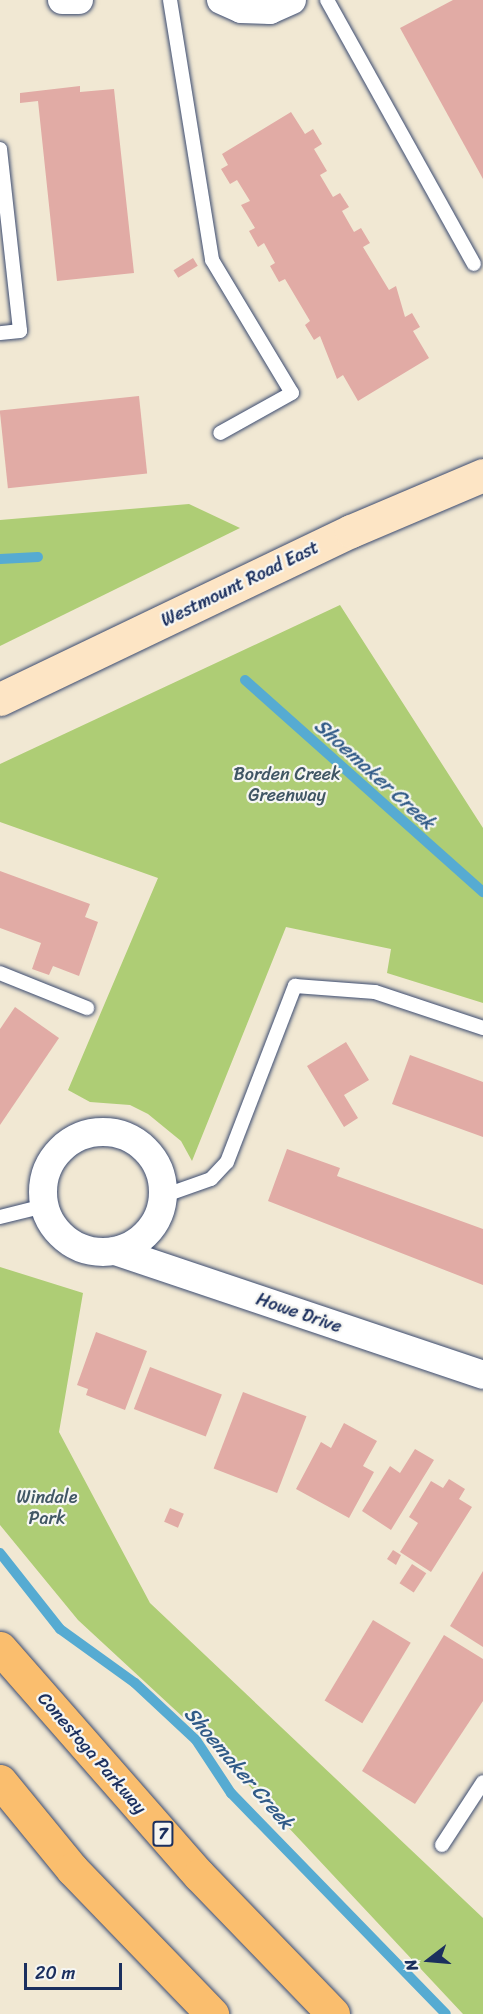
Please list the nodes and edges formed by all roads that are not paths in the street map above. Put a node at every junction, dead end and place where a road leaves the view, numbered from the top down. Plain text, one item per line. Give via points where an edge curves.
1 (62, 0) edge
2 (79, 0) edge
3 (170, 0) edge
4 (221, 0) edge
5 (292, 0) edge
6 (327, 0) edge
7 (0, 149) edge
8 (474, 264) dead end
9 (0, 333) edge
10 (220, 433) dead end
11 (483, 475) edge
12 (0, 699) edge
13 (0, 974) edge
14 (87, 1008) dead end
15 (483, 1028) edge
16 (164, 1196) junction
17 (44, 1206) junction
18 (0, 1217) edge
19 (115, 1251) junction
20 (483, 1375) edge
21 (0, 1648) edge
22 (0, 1781) edge
23 (483, 1782) edge
24 (442, 1845) dead end
25 (212, 2014) edge
26 (333, 2014) edge

1 - 2 street
3 - 10 lane via 212,260 292,393
4 - 5 street via 241,9 270,10
6 - 8 lane
7 - 9 lane via 20,331
11 - 12 main road, Westmount Road East via 351,531
13 - 14 lane
15 - 16 lane via 375,992 296,986 227,1162 211,1179
16 - 17 street via 162,1177 142,1145 107,1131 71,1140 57,1152 47,1169
16 - 19 street via 148,1232
17 - 18 lane
17 - 19 street, Howe Drive via 63,1238 96,1252
19 - 20 street, Howe Drive
21 - 26 highway, Conestoga Parkway / 7 via 199,1875
22 - 25 highway via 72,1869
23 - 24 lane

